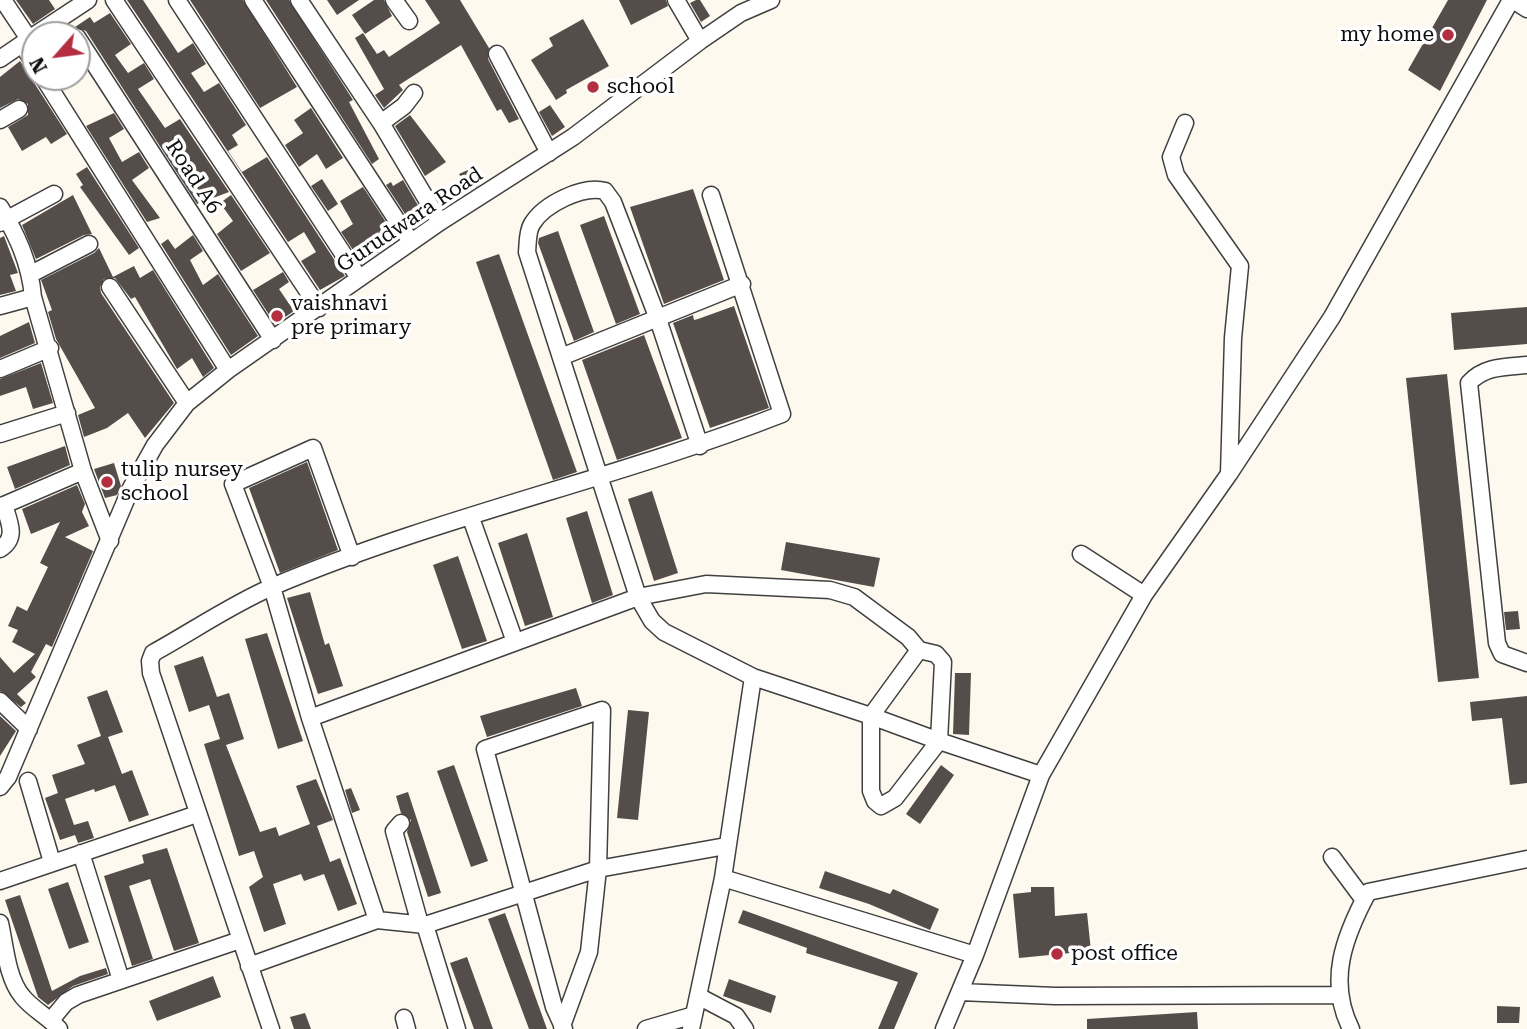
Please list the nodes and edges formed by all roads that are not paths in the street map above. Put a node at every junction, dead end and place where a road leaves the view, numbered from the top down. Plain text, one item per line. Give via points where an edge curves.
1 (3, 0) edge
2 (88, 0) edge
3 (114, 0) edge
4 (177, 0) edge
5 (253, 0) edge
6 (299, 0) edge
7 (394, 0) edge
8 (676, 0) edge
9 (771, 0) edge
10 (1512, 0) edge
11 (1527, 9) edge
12 (64, 16) junction
13 (56, 21) edge
14 (67, 21) edge
15 (409, 21) dead end
16 (21, 25) edge
17 (700, 41) junction
18 (21, 44) edge
19 (497, 54) dead end
20 (0, 58) edge
21 (91, 59) edge
22 (52, 91) edge
23 (414, 93) dead end
24 (19, 108) dead end
25 (0, 120) edge
26 (381, 123) junction
27 (1185, 123) dead end
28 (549, 153) junction
29 (54, 194) dead end
30 (711, 195) dead end
31 (3, 216) edge
32 (440, 222) junction
33 (411, 242) junction
34 (89, 244) dead end
35 (31, 274) junction
36 (359, 278) junction
37 (742, 284) junction
38 (110, 286) dead end
39 (33, 296) junction
40 (0, 306) edge
41 (318, 308) junction
42 (658, 318) junction
43 (273, 340) junction
44 (50, 348) junction
45 (561, 357) junction
46 (1527, 365) edge
47 (0, 369) edge
48 (228, 370) junction
49 (187, 403) junction
50 (67, 413) junction
51 (0, 434) edge
52 (701, 446) junction
53 (83, 471) junction
54 (1229, 474) junction
55 (600, 477) junction
56 (2, 505) edge
57 (471, 518) junction
58 (110, 541) junction
59 (0, 549) edge
60 (1081, 554) dead end
61 (352, 557) junction
62 (272, 587) junction
63 (1144, 595) junction
64 (638, 597) junction
65 (515, 642) junction
66 (919, 650) junction
67 (1527, 663) edge
68 (753, 677) junction
69 (0, 701) edge
70 (871, 716) junction
71 (310, 718) junction
72 (29, 729) junction
73 (939, 741) junction
74 (1041, 775) junction
75 (28, 781) dead end
76 (0, 788) edge
77 (197, 814) junction
78 (401, 823) dead end
79 (726, 846) junction
80 (81, 853) junction
81 (1332, 857) dead end
82 (1527, 859) edge
83 (52, 862) junction
84 (598, 869) junction
85 (723, 878) junction
86 (0, 881) edge
87 (522, 895) junction
88 (1364, 900) junction
89 (377, 920) junction
90 (0, 923) edge
91 (423, 924) junction
92 (240, 940) junction
93 (975, 955) junction
94 (249, 966) junction
95 (121, 981) junction
96 (960, 992) junction
97 (1339, 995) junction
98 (698, 996) junction
99 (692, 1022) edge
100 (55, 1024) edge
101 (563, 1027) edge
102 (454, 1028) edge
103 (271, 1029) edge
104 (646, 1029) edge
105 (745, 1029) edge
106 (944, 1029) edge
107 (1352, 1029) edge

1 - 16 street
2 - 12 street
3 - 41 street
4 - 36 street
5 - 33 street
6 - 26 street
7 - 15 street
8 - 17 street
9 - 17 street, Gurudwara Road via 741,13
10 - 11 street
10 - 54 street via 1332,317
12 - 13 street
12 - 14 street, Road A6
17 - 28 street, Gurudwara Road
18 - 20 street
19 - 28 street
21 - 43 street, Road A6
22 - 48 street
23 - 26 street
24 - 25 street
26 - 32 street
27 - 54 street via 1171,157 1176,175 1240,266
28 - 32 street, Gurudwara Road
29 - 31 street
30 - 37 street
31 - 35 street
32 - 33 street, Gurudwara Road
33 - 36 street, Gurudwara Road
34 - 35 street
35 - 39 street
36 - 41 street, Gurudwara Road
37 - 42 street
37 - 52 street via 782,414
38 - 49 street
39 - 40 street
39 - 44 street
41 - 43 street, Gurudwara Road
42 - 45 street
42 - 45 street via 613,202 605,191 580,192 540,214 530,227 527,252
42 - 52 street
43 - 48 street, Gurudwara Road
44 - 47 street
44 - 50 street
45 - 55 street
46 - 67 street via 1489,369 1469,383 1497,643 1502,654
48 - 49 street, Gurudwara Road
49 - 58 street, Gurudwara Road via 155,444
50 - 51 street
50 - 53 street
52 - 55 street
53 - 56 street
53 - 58 street
54 - 63 street
55 - 57 street
55 - 64 street
56 - 59 street via 12,534 9,544
57 - 61 street
57 - 65 street
58 - 72 street, Gurudwara Road
60 - 63 street
61 - 62 street
61 - 62 street via 313,448 233,484
62 - 71 street
62 - 77 street via 153,653 150,661
63 - 74 street
64 - 65 street
64 - 66 street via 706,584 830,590 854,597
64 - 68 street via 664,632
65 - 71 street
66 - 70 street
66 - 73 street via 936,654 943,662
68 - 70 street
68 - 79 street
69 - 72 street
70 - 73 street
70 - 73 street via 871,791 881,806 895,798
71 - 89 street
72 - 76 street, Gurudwara Road
73 - 74 street
74 - 93 street
75 - 83 street
77 - 80 street
77 - 92 street
78 - 91 street via 394,831
79 - 84 street
79 - 85 street
80 - 83 street
80 - 95 street
81 - 88 street
82 - 88 street via 1368,892
83 - 86 street
84 - 87 street
84 - 87 street via 601,710 485,749
84 - 101 street via 589,952
85 - 93 street
85 - 98 street
87 - 91 street
87 - 101 street
88 - 97 street via 1345,937
89 - 91 street
89 - 94 street
90 - 100 street via 14,984 35,1010
91 - 102 street
92 - 94 street
92 - 95 street
93 - 96 street
94 - 103 street
95 - 100 street via 66,1002
96 - 97 street
96 - 106 street
97 - 107 street
98 - 99 street
98 - 105 street via 736,1016
99 - 104 street

